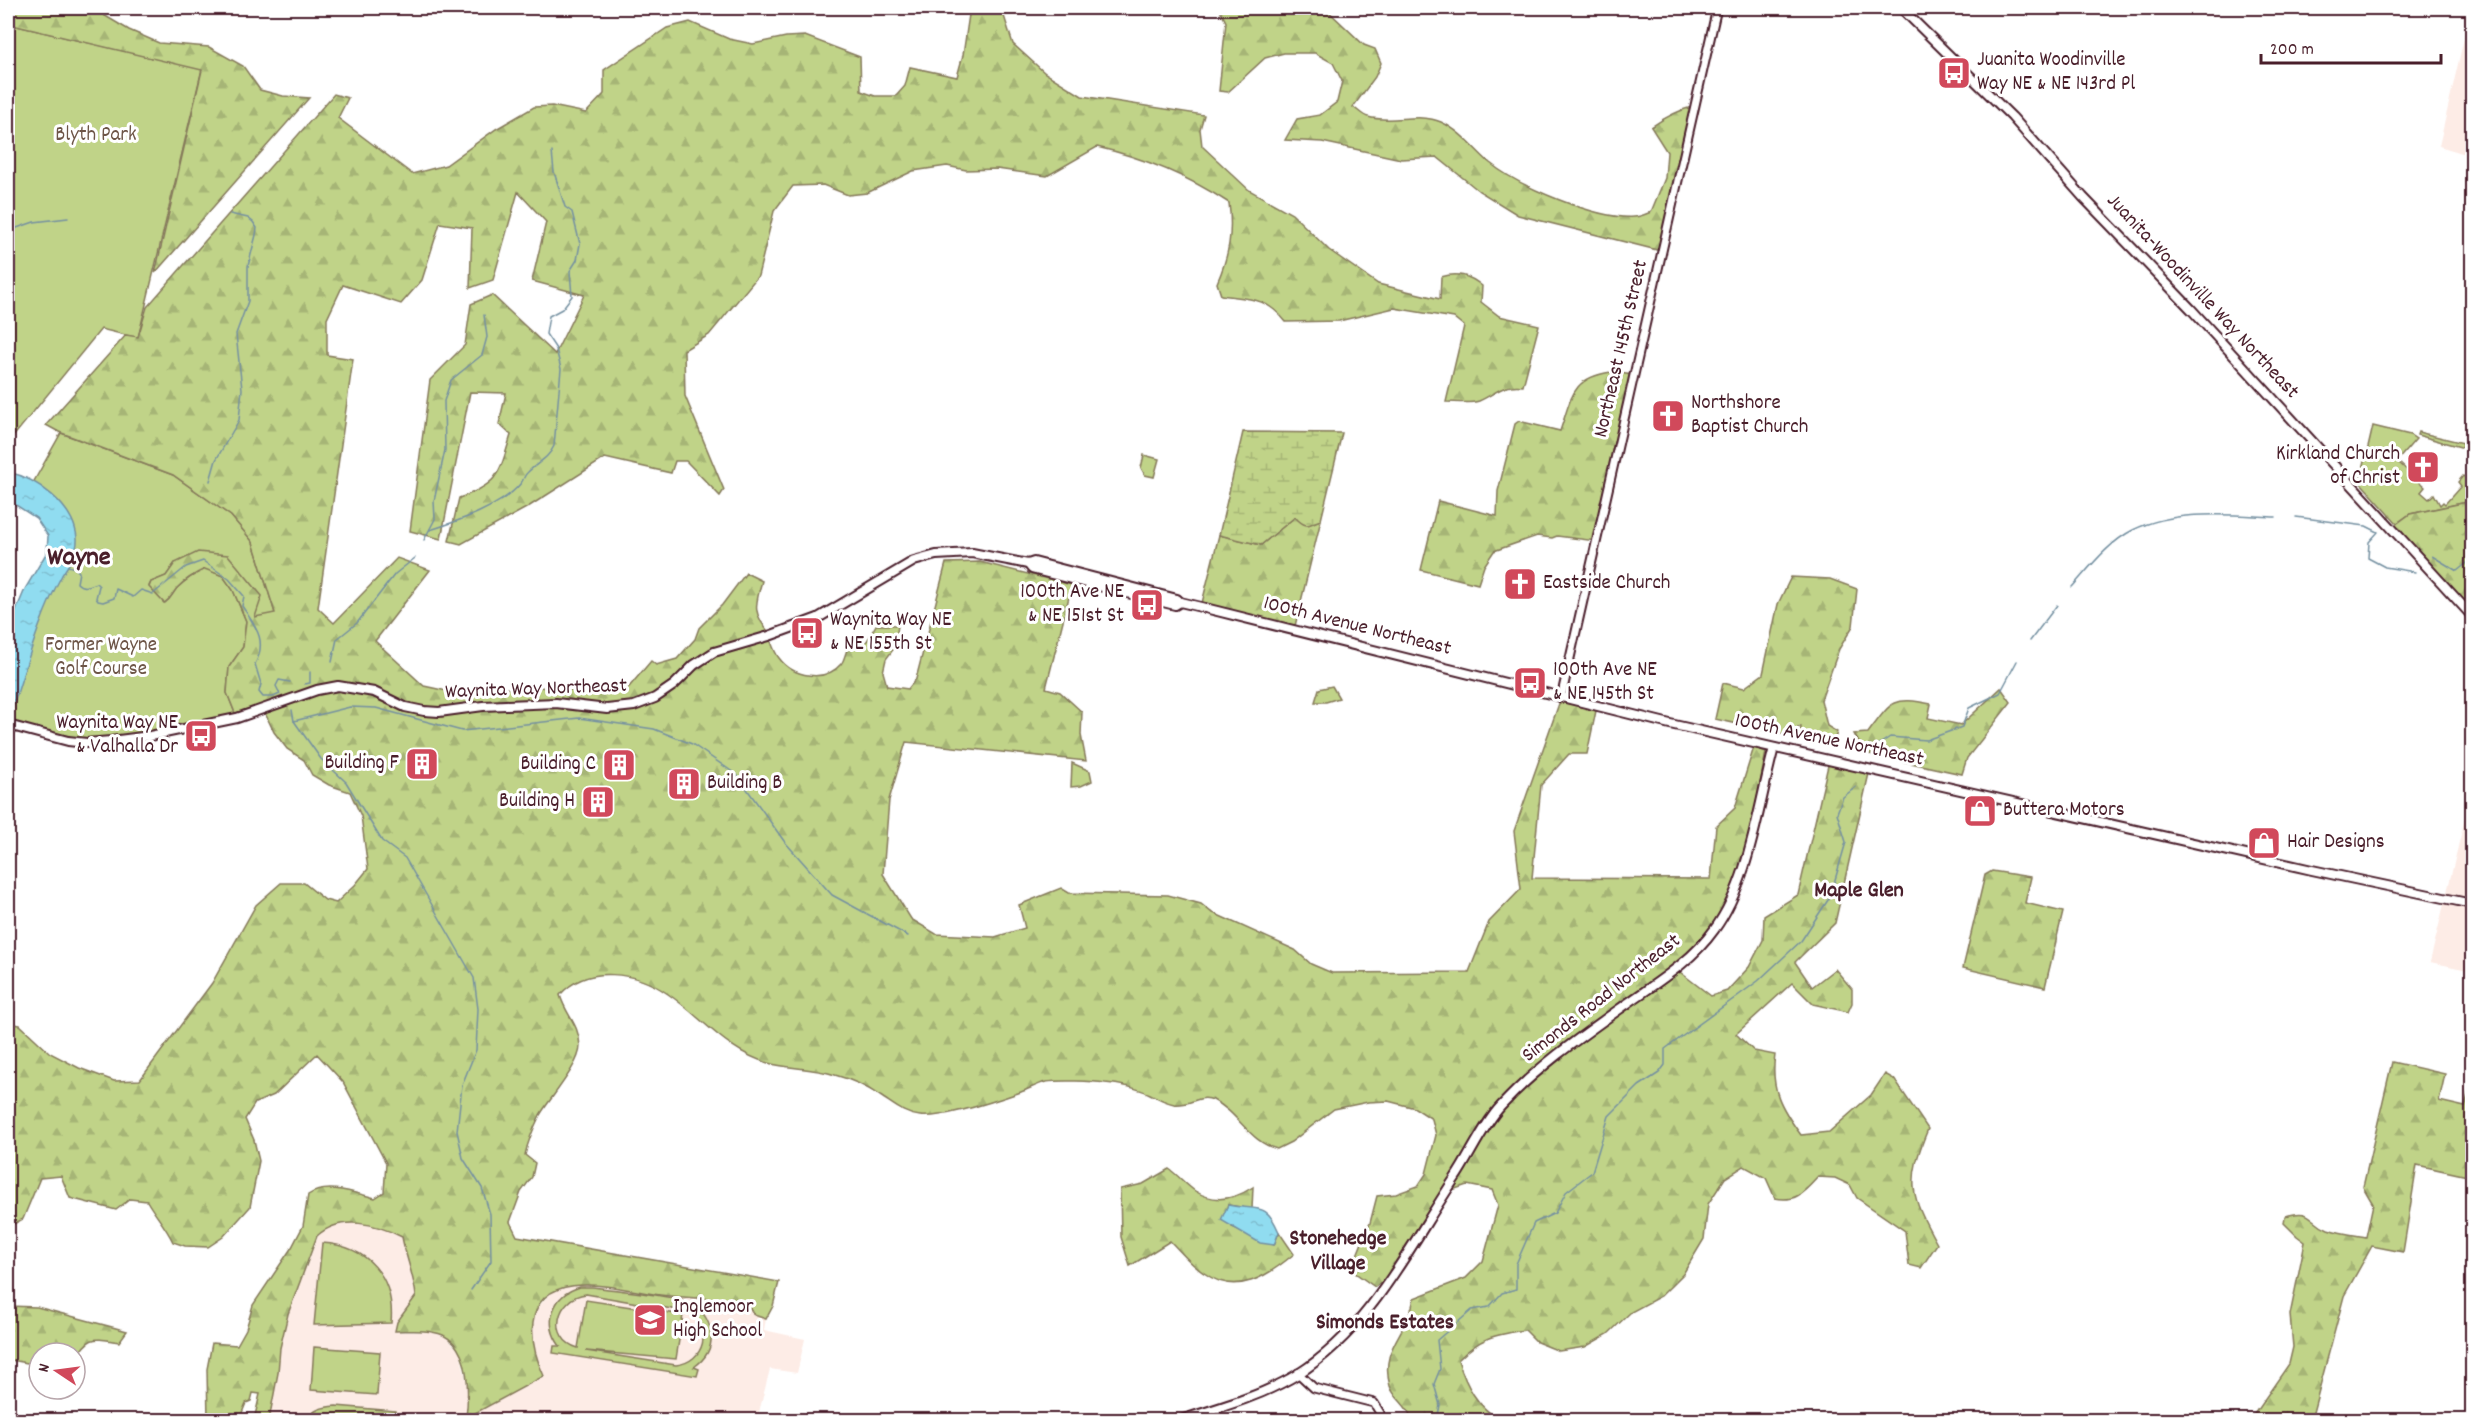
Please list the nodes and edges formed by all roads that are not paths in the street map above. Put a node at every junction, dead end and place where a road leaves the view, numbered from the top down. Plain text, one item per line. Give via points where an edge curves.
1 (1717, 8) edge
2 (1901, 8) edge
3 (2472, 616) edge
4 (818, 618) joint
5 (1561, 698) junction
6 (8, 725) edge
7 (1774, 748) junction
8 (2472, 904) edge
9 (1298, 1373) junction
10 (1180, 1420) edge
11 (1378, 1420) edge

1 - 5 street, Northeast 145th Street
2 - 3 main road, Juanita-Woodinville Way Northeast via 2012,117
4 - 5 main road, 100th Avenue Northeast via 914,561 949,553 972,553
4 - 6 main road, Waynita Way Northeast via 714,652 655,698 634,706 556,703 424,711 405,707 374,692 338,686 237,718 150,736 87,743
5 - 7 main road, 100th Avenue Northeast
7 - 8 main road, 100th Avenue Northeast
7 - 9 main road, Simonds Road Northeast via 1743,871 1714,930 1676,969 1566,1047 1499,1108 1372,1306 1339,1342
9 - 10 main road, Simonds Road Northeast via 1232,1404
9 - 11 street via 1314,1388 1377,1406

